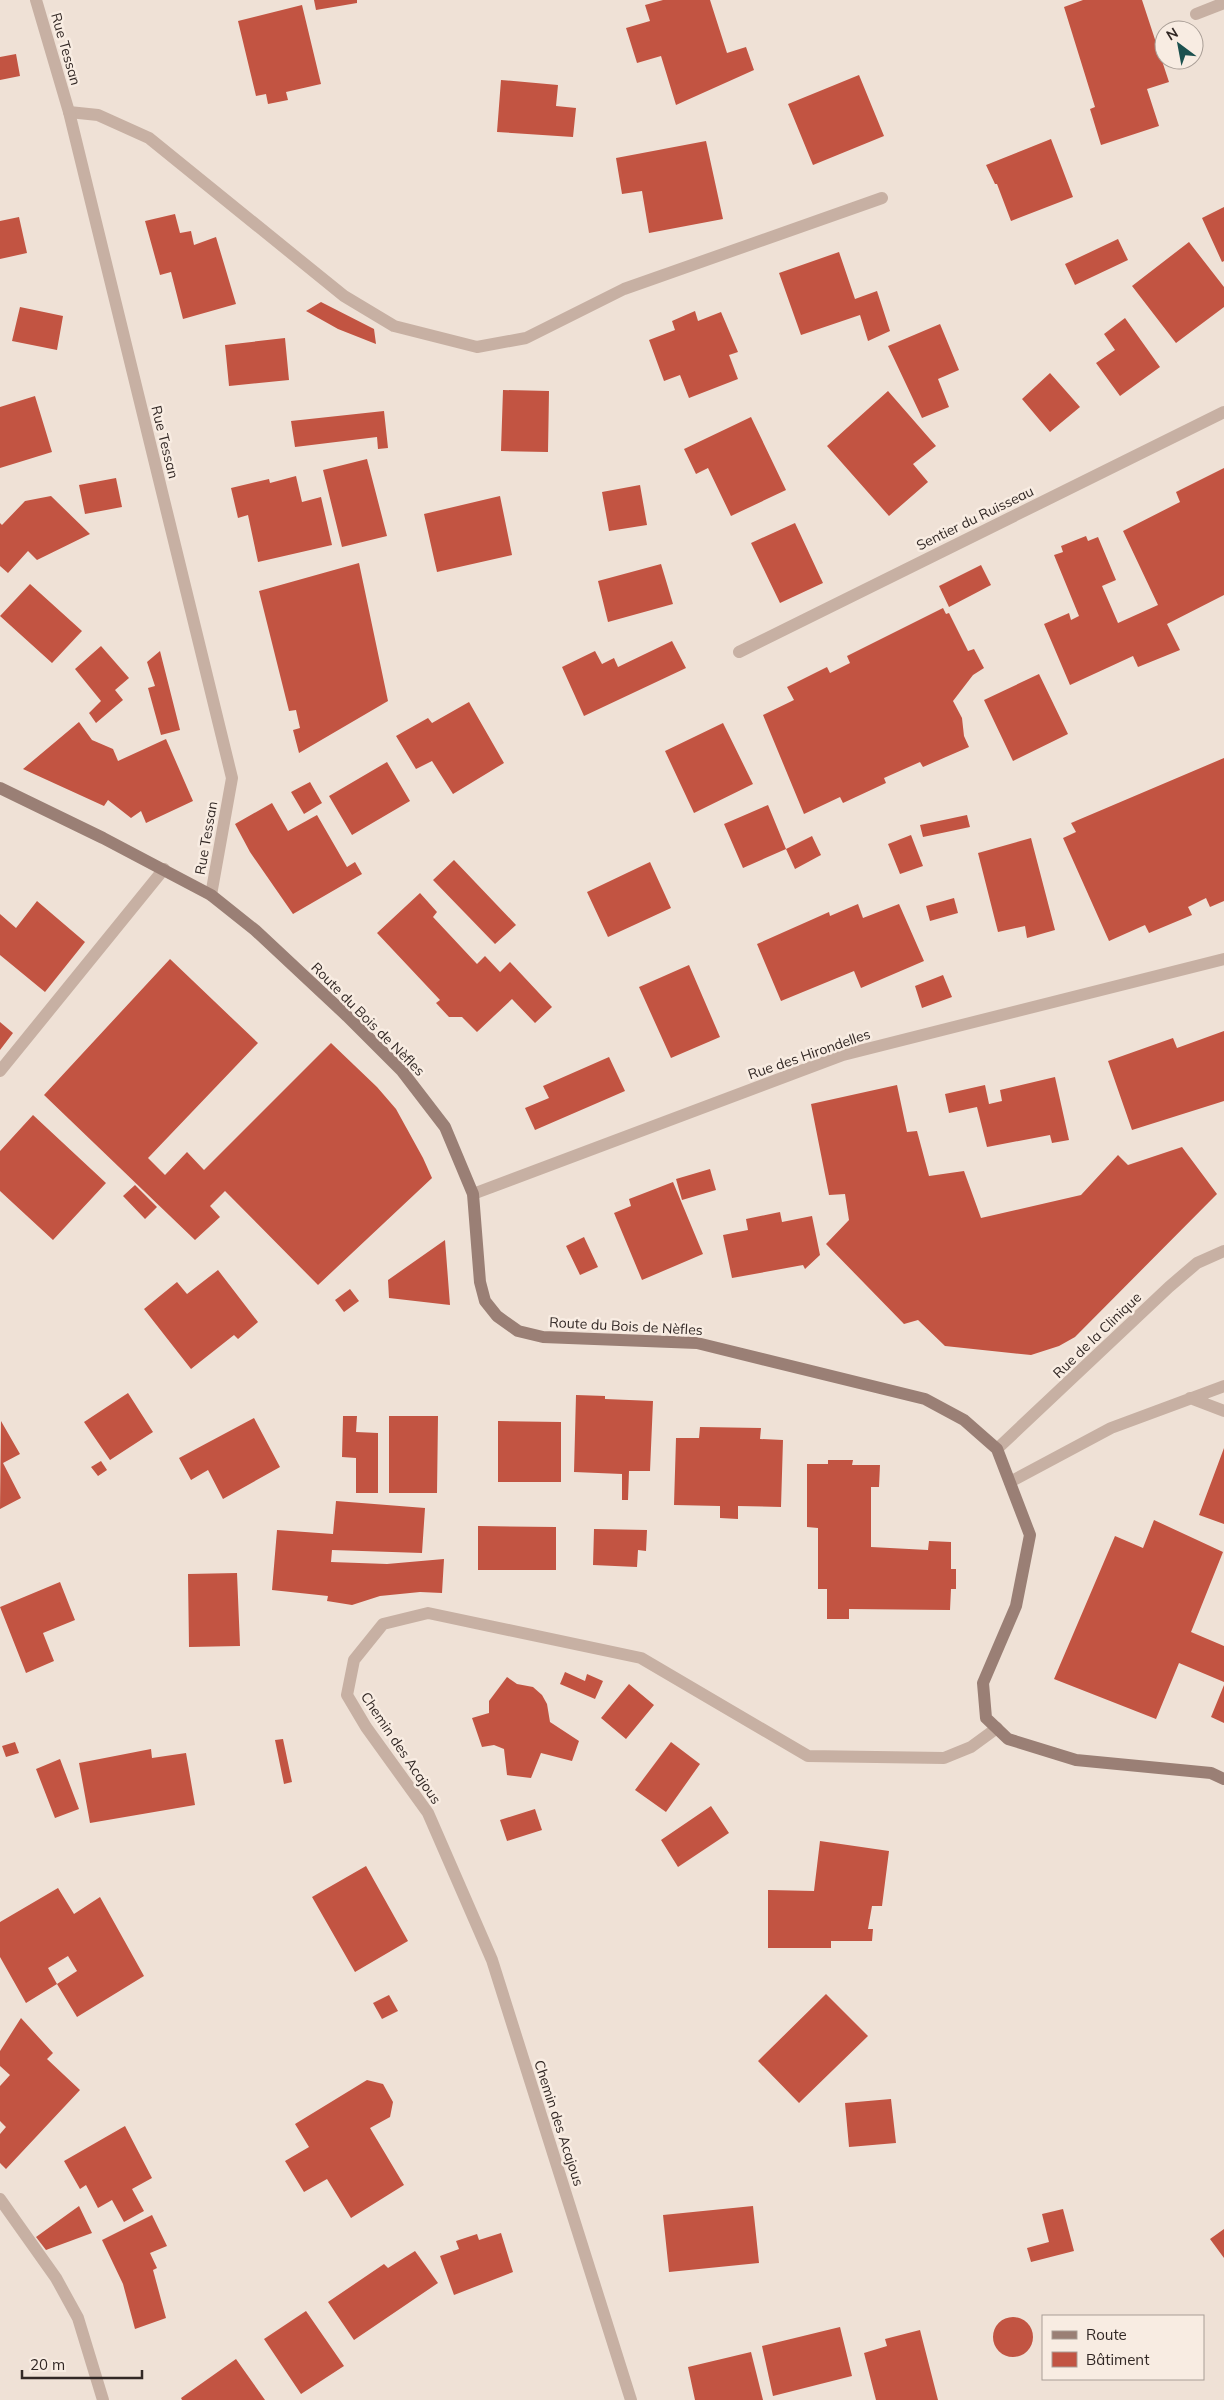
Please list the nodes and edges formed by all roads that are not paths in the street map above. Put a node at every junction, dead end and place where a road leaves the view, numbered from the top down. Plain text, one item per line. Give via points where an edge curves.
1 (36, 0) edge
2 (1224, 2) edge
3 (1196, 14) dead end
4 (68, 112) junction
5 (882, 198) dead end
6 (1224, 412) edge
7 (739, 652) dead end
8 (0, 788) edge
9 (164, 869) junction
10 (211, 895) junction
11 (1224, 959) edge
12 (0, 1071) edge
13 (472, 1194) junction
14 (1224, 1250) edge
15 (1224, 1386) edge
16 (1190, 1398) junction
17 (1224, 1411) edge
18 (997, 1450) junction
19 (1010, 1482) junction
20 (997, 1728) junction
21 (1224, 1779) edge
22 (0, 2199) edge
23 (103, 2400) edge
24 (631, 2400) edge

1 - 4 street, Rue Tessan
2 - 3 street
4 - 5 street via 98,115 150,138 344,296 394,326 477,348 526,338 624,289
4 - 10 street, Rue Tessan via 232,778
6 - 7 street, Sentier du Ruisseau
8 - 9 main road, Route du Bois de Nèfles
9 - 10 main road, Route du Bois de Nèfles
9 - 12 street
10 - 13 main road, Route du Bois de Nèfles via 305,976 402,1071 445,1126
11 - 13 street, Rue des Hirondelles via 843,1055
13 - 18 main road, Route du Bois de Nèfles via 480,1282 485,1301 497,1316 518,1331 543,1337 697,1343 897,1392 925,1399 964,1420
14 - 18 street, Rue de la Clinique via 1197,1263 1169,1287
15 - 16 street
16 - 17 street
16 - 19 street via 1110,1428
18 - 19 main road, Route du Bois de Nèfles
19 - 20 main road, Route du Bois de Nèfles via 1030,1535 1016,1606 983,1683 986,1718
20 - 21 main road, Route du Bois de Nèfles via 1008,1739 1076,1760 1212,1773
20 - 24 street, Chemin des Acajous via 971,1748 944,1758 808,1756 641,1658 428,1614 383,1624 354,1660 347,1694 366,1727 428,1813 492,1960
22 - 23 street via 56,2278 78,2318

